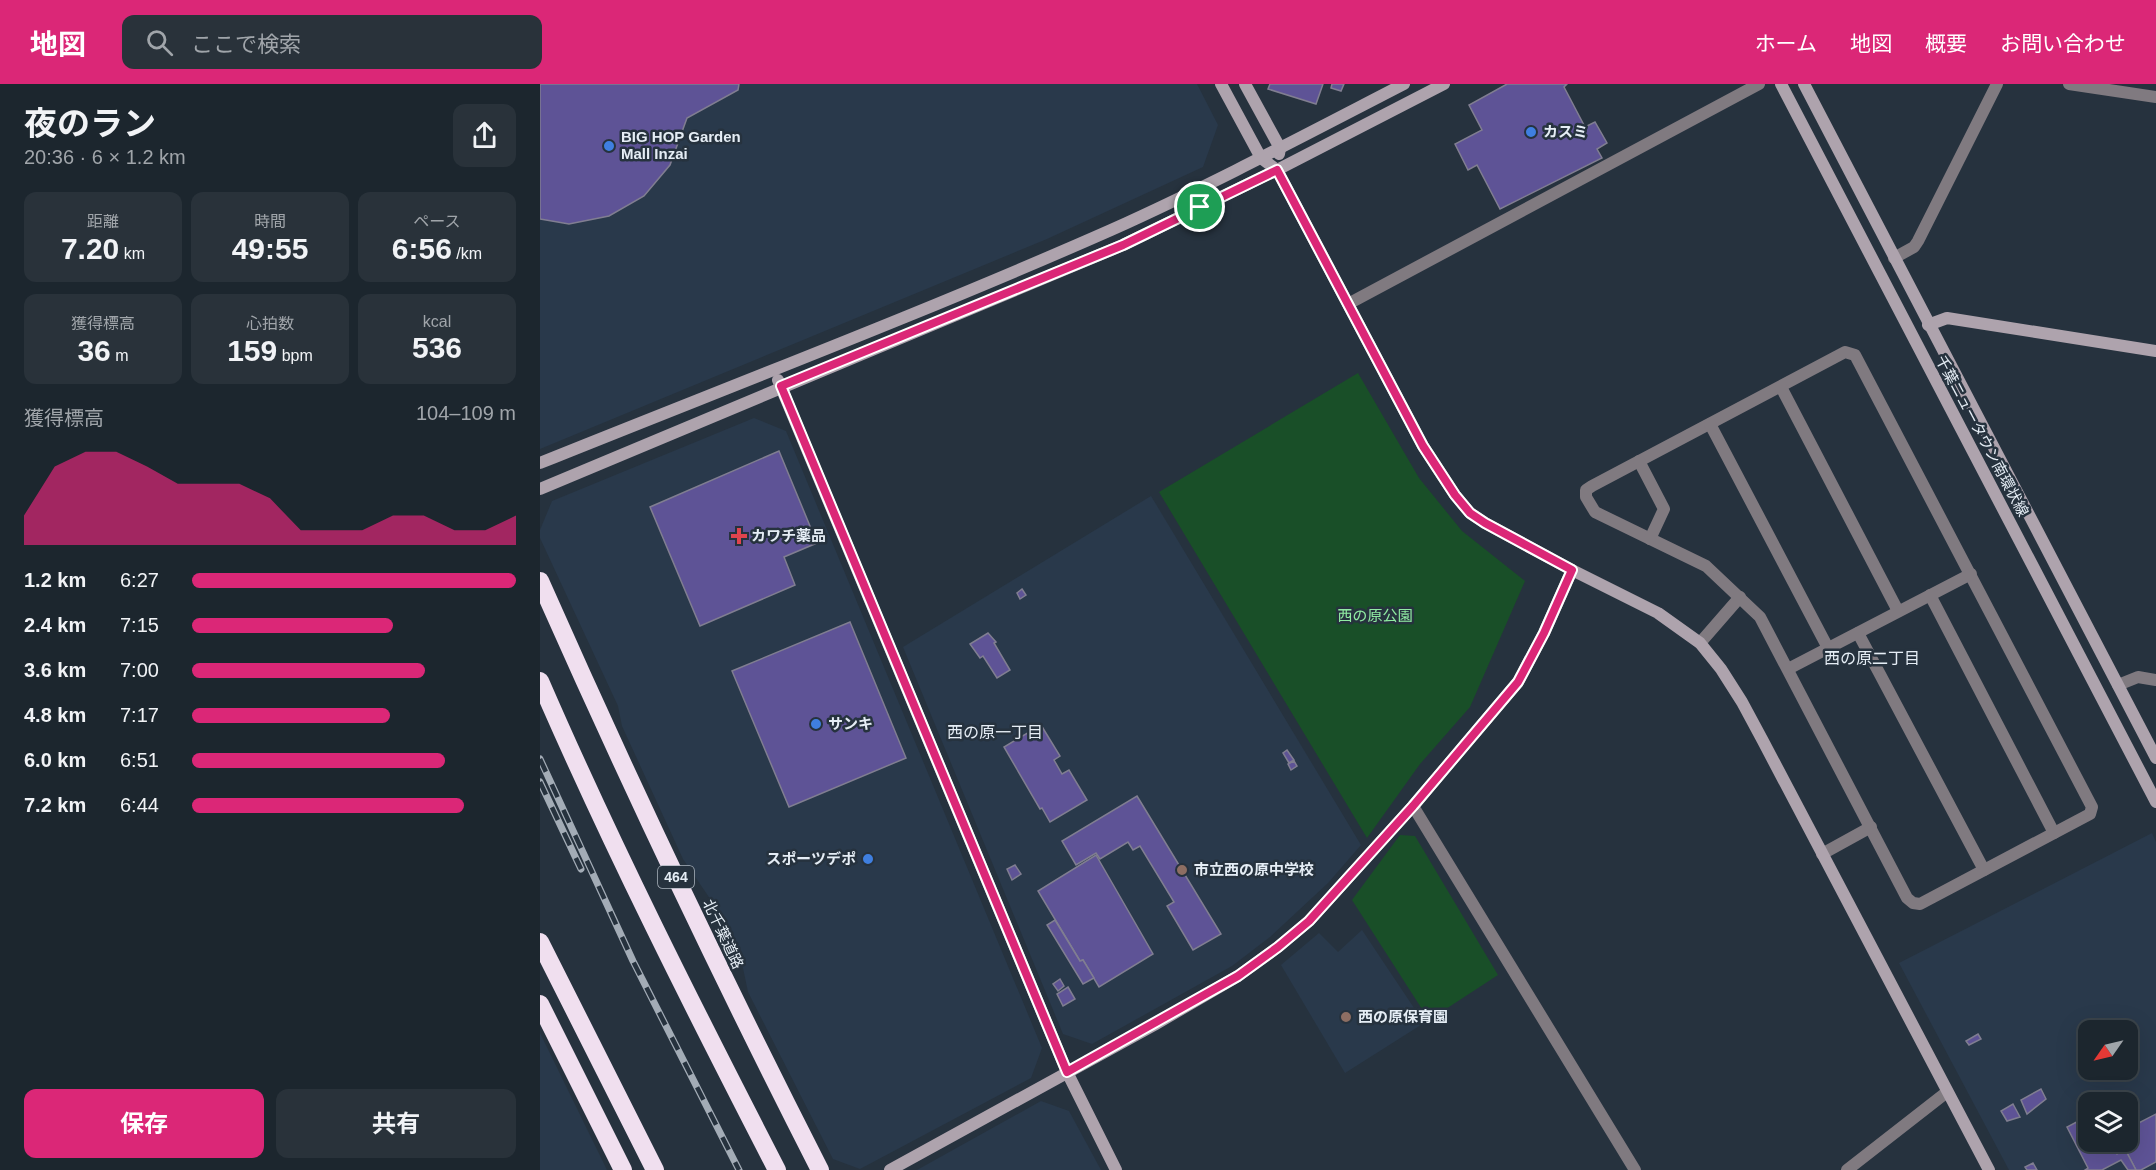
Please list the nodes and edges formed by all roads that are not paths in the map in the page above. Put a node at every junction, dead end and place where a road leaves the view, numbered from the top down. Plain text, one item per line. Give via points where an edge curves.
1 (1221, 84) edge
2 (1245, 84) edge
3 (1404, 84) edge
4 (1444, 84) edge
5 (1759, 84) edge
6 (1781, 84) edge
7 (1804, 84) edge
8 (1997, 84) edge
9 (2069, 84) edge
10 (2156, 98) edge
11 (1280, 148) junction
12 (1261, 158) junction
13 (1277, 170) junction
14 (1894, 258) junction
15 (1348, 304) junction
16 (1928, 325) junction
17 (2156, 351) edge
18 (774, 369) junction
19 (781, 386) junction
20 (1781, 387) junction
21 (1710, 424) junction
22 (1639, 461) junction
23 (540, 463) edge
24 (540, 489) edge
25 (1650, 539) junction
26 (1572, 570) junction
27 (1971, 574) junction
28 (540, 580) edge
29 (1930, 595) junction
30 (1740, 597) junction
31 (1898, 611) junction
32 (1858, 633) junction
33 (1700, 643) junction
34 (1828, 648) junction
35 (1788, 669) junction
36 (2156, 680) edge
37 (540, 681) edge
38 (2118, 685) junction
39 (2156, 758) edge
40 (2156, 802) edge
41 (1413, 806) junction
42 (1871, 827) junction
43 (2054, 833) junction
44 (1822, 854) junction
45 (1984, 870) junction
46 (540, 942) edge
47 (540, 1004) edge
48 (1067, 1072) junction
49 (1947, 1092) junction
50 (623, 1170) edge
51 (655, 1170) edge
52 (777, 1170) edge
53 (820, 1170) edge
54 (890, 1170) edge
55 (1116, 1170) edge
56 (1635, 1170) edge
57 (1847, 1170) edge
58 (1989, 1170) edge

1 - 12 street
2 - 11 street
3 - 11 street
4 - 13 street
5 - 15 street
6 - 40 street, 千葉ニュータウン南環状線
7 - 14 street, 千葉ニュータウン南環状線
8 - 14 street via 1918,241
9 - 10 street
11 - 12 street
11 - 13 street
12 - 13 street
12 - 18 street via 1112,229
13 - 15 street
13 - 19 street via 1123,245
14 - 16 street, 千葉ニュータウン南環状線
15 - 26 street via 1423,446 1470,513
16 - 17 street via 1947,318
16 - 38 street, 千葉ニュータウン南環状線
18 - 19 street
18 - 23 street
19 - 24 street
19 - 48 street
20 - 21 street
20 - 27 street via 1845,352 1855,355
20 - 31 street
21 - 22 street
21 - 34 street
22 - 25 street via 1664,509
22 - 25 street via 1586,490 1586,497 1595,512
25 - 30 street via 1706,566
26 - 33 street via 1658,613
26 - 41 street via 1518,682
27 - 29 street
27 - 43 street via 2092,807 2090,814
28 - 53 highway, 北千葉道路 / 464 via 602,722
29 - 31 street
29 - 43 street
30 - 33 street
30 - 35 street via 1760,617
31 - 32 street
32 - 34 street
32 - 45 street
33 - 44 street via 1742,702
34 - 35 street
35 - 42 street
36 - 38 street via 2138,677
37 - 52 highway, 464 via 708,1037
38 - 39 street, 千葉ニュータウン南環状線
41 - 48 street via 1323,907 1278,947 1227,982
41 - 56 street
42 - 44 street
42 - 45 street via 1913,903 1920,904
43 - 45 street
44 - 49 street
46 - 51 highway
47 - 50 highway
48 - 54 street
48 - 55 street
49 - 57 street
49 - 58 street

